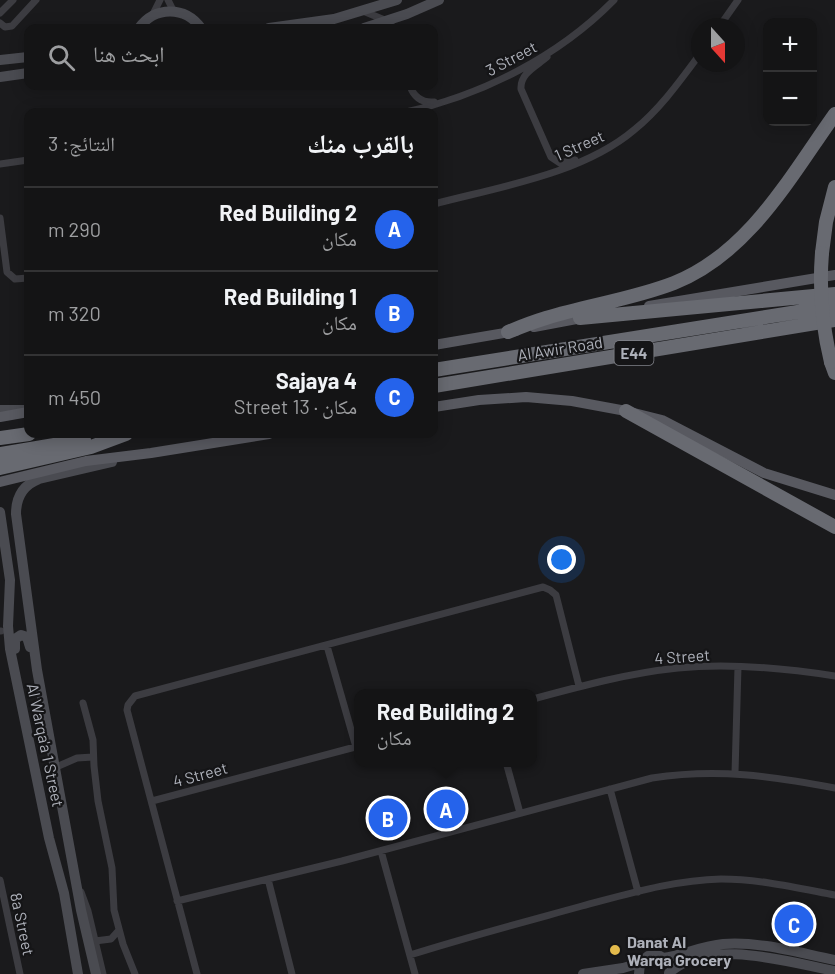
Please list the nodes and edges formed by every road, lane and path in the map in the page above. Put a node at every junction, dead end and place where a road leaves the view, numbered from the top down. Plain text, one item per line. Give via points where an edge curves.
1 (13, 0) edge
2 (36, 0) edge
3 (160, 0) edge
4 (168, 0) edge
5 (397, 0) edge
6 (440, 0) edge
7 (738, 0) edge
8 (611, 2) edge
9 (363, 11) junction
10 (174, 12) junction
11 (0, 13) edge
12 (152, 16) junction
13 (725, 18) edge
14 (0, 23) edge
15 (143, 24) edge
16 (197, 24) edge
17 (300, 24) edge
18 (388, 24) edge
19 (392, 24) edge
20 (553, 51) junction
21 (24, 57) edge
22 (0, 60) edge
23 (691, 66) edge
24 (24, 74) edge
25 (0, 77) edge
26 (412, 90) edge
27 (452, 99) junction
28 (420, 108) edge
29 (835, 114) edge
30 (594, 156) junction
31 (24, 161) edge
32 (1, 164) edge
33 (835, 187) edge
34 (438, 203) edge
35 (0, 218) edge
36 (835, 275) edge
37 (24, 278) edge
38 (835, 294) edge
39 (835, 306) edge
40 (580, 318) junction
41 (835, 320) edge
42 (508, 332) junction
43 (438, 344) edge
44 (833, 368) edge
45 (438, 369) edge
46 (438, 385) edge
47 (438, 406) edge
48 (0, 410) edge
49 (24, 411) edge
50 (626, 411) junction
51 (24, 412) edge
52 (0, 417) edge
53 (24, 435) edge
54 (0, 438) edge
55 (101, 438) edge
56 (115, 438) edge
57 (244, 438) edge
58 (151, 453) junction
59 (0, 454) edge
60 (0, 468) edge
61 (0, 482) edge
62 (835, 495) edge
63 (1, 516) edge
64 (835, 527) edge
65 (327, 645) junction
66 (14, 665) junction
67 (738, 667) junction
68 (37, 670) junction
69 (835, 676) edge
70 (579, 686) junction
71 (537, 698) edge
72 (83, 703) dead end
73 (354, 737) edge
74 (354, 748) edge
75 (93, 757) junction
76 (507, 767) edge
77 (54, 768) junction
78 (735, 773) junction
79 (835, 788) edge
80 (610, 789) junction
81 (152, 801) junction
82 (520, 813) junction
83 (381, 850) junction
84 (268, 879) junction
85 (0, 884) edge
86 (77, 884) junction
87 (638, 892) junction
88 (835, 895) edge
89 (177, 901) junction
90 (119, 930) junction
91 (95, 942) junction
92 (76, 954) junction
93 (410, 955) junction
94 (663, 958) junction
95 (835, 960) edge
96 (640, 969) edge
97 (835, 971) edge
98 (20, 974) edge
99 (78, 974) edge
100 (84, 974) edge
101 (96, 974) edge
102 (103, 974) edge
103 (135, 974) edge
104 (197, 974) edge
105 (292, 974) edge
106 (415, 974) edge
107 (583, 974) edge
108 (668, 974) edge

1 - 11 street
2 - 14 street via 12,26
3 - 12 street
4 - 10 street
5 - 9 main road
6 - 19 main road
7 - 13 street
8 - 20 street, 3 Street
9 - 17 main road
9 - 18 street
10 - 12 main road
10 - 16 main road
12 - 15 main road
20 - 27 street, 3 Street via 496,82
20 - 30 street via 523,77 521,89 553,159 564,163
21 - 22 main road
23 - 30 street, 1 Street via 645,121
24 - 25 main road
26 - 27 street via 426,102
27 - 28 street, 3 Street
29 - 42 highway via 759,220 707,266 659,288 545,318
30 - 34 street, 1 Street via 564,169
31 - 32 street
33 - 44 highway, bridge via 820,275 822,319
35 - 37 street via 7,272 15,279
36 - 40 main road
38 - 40 highway
39 - 45 highway, Al Awir Road / E44
40 - 42 main road
41 - 46 highway, Al Awir Road / E44
42 - 43 main road
47 - 50 main road via 526,397
48 - 49 main road
50 - 62 main road via 662,420 764,473
50 - 64 highway
51 - 52 main road
53 - 54 highway
55 - 59 highway
56 - 60 highway
57 - 58 main road
58 - 61 main road via 86,461
58 - 68 main road, Al Warqa'a 1 Street via 39,479 28,483 19,497 16,520
63 - 66 main road, Al Warqa'a 1 Street via 10,580 9,634
65 - 70 street via 543,587 556,596
65 - 73 street
65 - 81 street via 130,700 127,710
66 - 68 main road via 14,641 23,635 28,639
66 - 92 main road, Al Warqa'a 1 Street
67 - 69 street, 4 Street
67 - 70 street, 4 Street via 680,668
67 - 78 street
68 - 77 main road, Al Warqa'a 1 Street
70 - 71 street, 4 Street
72 - 75 street via 93,740
74 - 81 street, 4 Street
75 - 77 street via 77,758
75 - 90 street
76 - 82 street
77 - 86 main road, Al Warqa'a 1 Street
78 - 79 street
78 - 80 street via 673,775
80 - 82 street
80 - 87 street
81 - 89 street
82 - 83 street
83 - 84 street
83 - 93 street
84 - 89 street
84 - 105 street
85 - 98 street, 8a Street
86 - 91 street
86 - 101 main road, Al Warqa'a 1 Street
87 - 88 street via 722,879
87 - 93 street
89 - 104 street
90 - 91 street via 111,939
90 - 103 street
91 - 102 street
92 - 99 main road, Al Warqa'a 1 Street
92 - 100 main road
93 - 106 street
94 - 95 main road via 703,947 736,944
94 - 96 main road via 645,957
94 - 108 main road
96 - 107 main road via 628,967
97 - 108 main road via 727,955 688,961

